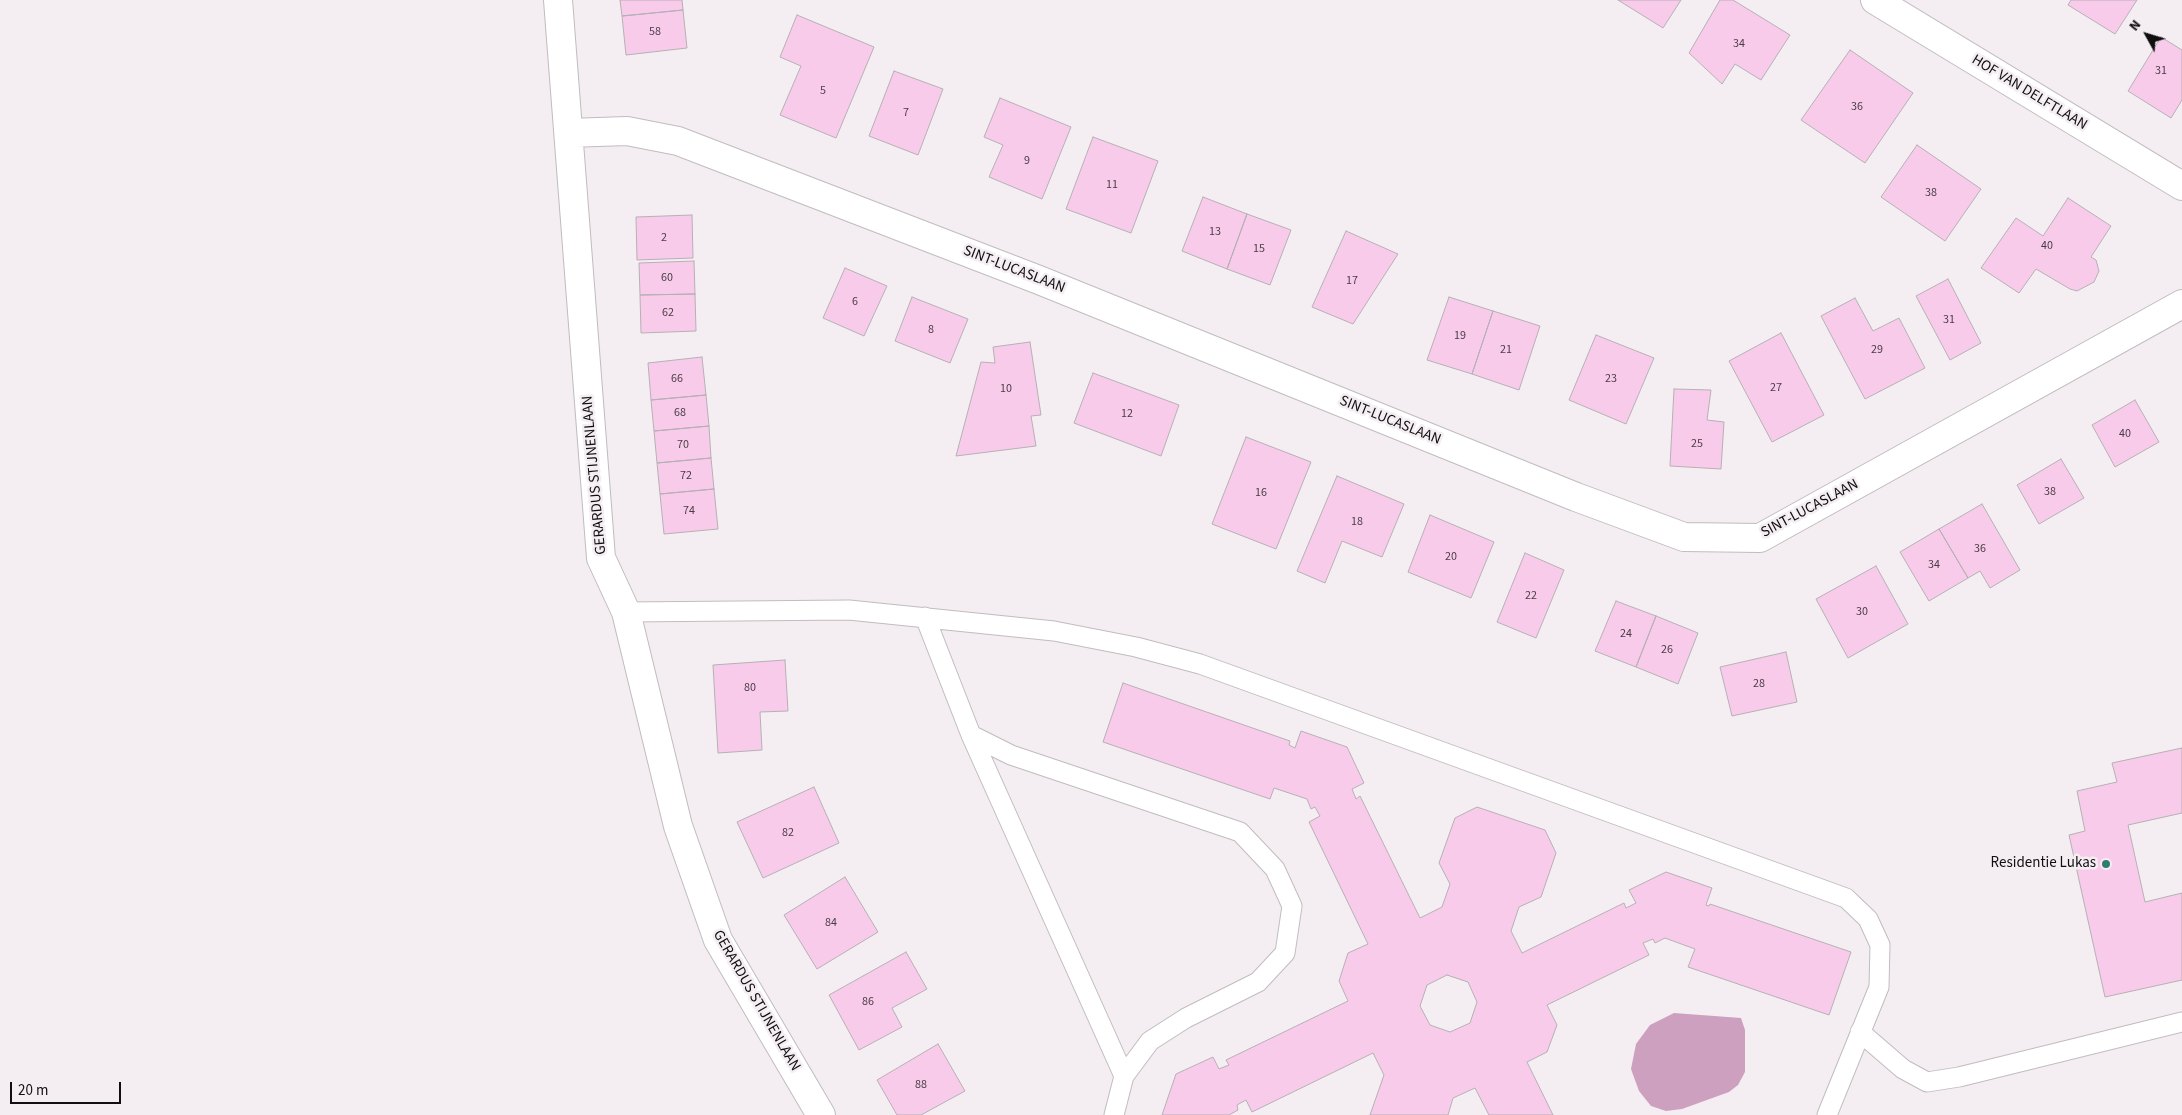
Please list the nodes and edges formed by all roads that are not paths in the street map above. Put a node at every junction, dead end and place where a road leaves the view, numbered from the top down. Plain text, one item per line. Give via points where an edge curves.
1 (558, 0) edge
2 (1875, 0) edge
3 (569, 133) junction
4 (2182, 186) edge
5 (2182, 304) edge
6 (626, 612) junction
7 (925, 618) junction
8 (971, 735) junction
9 (2182, 1022) edge
10 (1860, 1032) junction
11 (1124, 1076) junction
12 (821, 1115) edge
13 (1114, 1115) edge
14 (1827, 1115) edge

1 - 3 street, GERARDUS STIJNENLAAN
2 - 4 street, HOF VAN DELFTLAAN
3 - 5 street, SINT-LUCASLAAN via 627,131 678,142 1039,280 1684,537 1760,538
3 - 6 street, GERARDUS STIJNENLAAN via 601,558
6 - 7 lane via 849,610
6 - 12 street, GERARDUS STIJNENLAAN via 678,826 718,940
7 - 8 lane
7 - 10 lane via 1054,630 1200,664 1846,898 1868,919 1880,945 1879,987
8 - 11 lane
8 - 11 lane via 1011,755 1240,832 1275,869 1292,906 1285,953 1258,982 1186,1018 1150,1041
9 - 10 lane via 1927,1082 1903,1069
10 - 14 lane
11 - 13 lane

